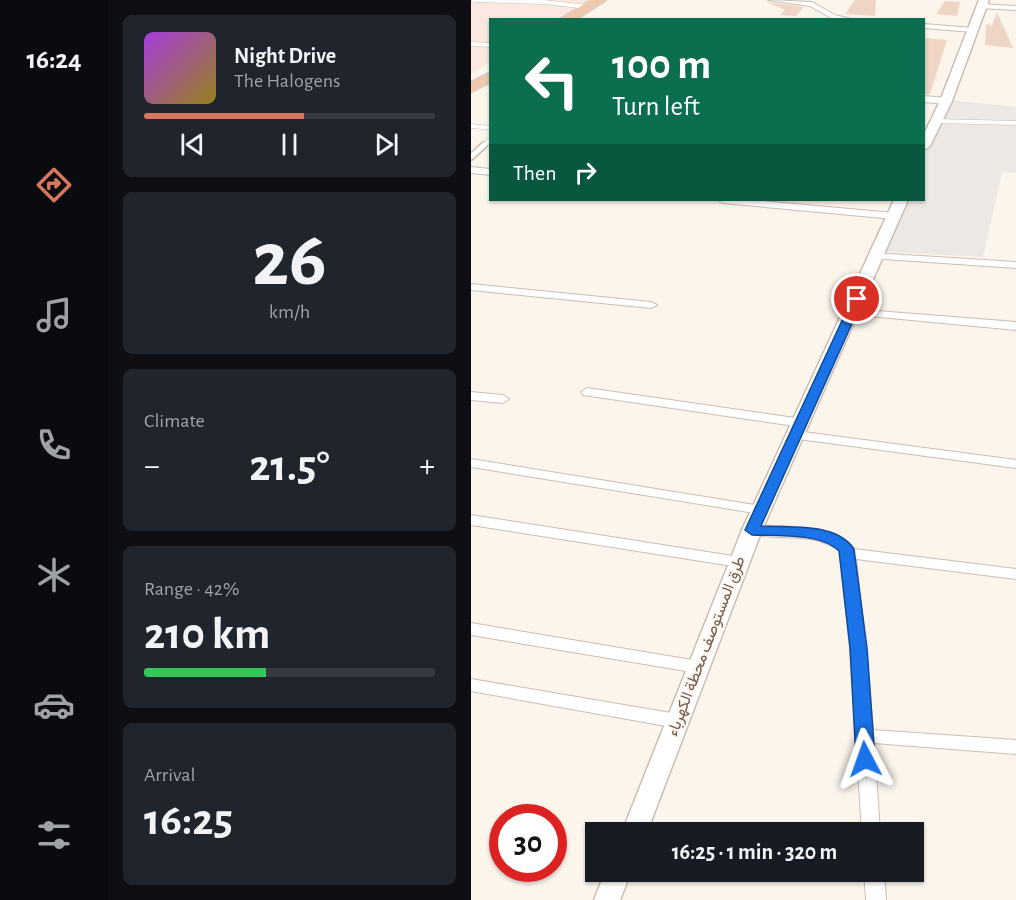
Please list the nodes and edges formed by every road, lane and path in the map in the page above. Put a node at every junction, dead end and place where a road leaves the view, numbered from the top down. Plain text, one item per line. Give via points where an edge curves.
1 (474, 0) edge
2 (772, 0) edge
3 (606, 2) edge
4 (983, 3) edge
5 (1016, 8) edge
6 (586, 13) edge
7 (571, 18) edge
8 (840, 18) edge
9 (925, 27) edge
10 (973, 30) junction
11 (471, 44) edge
12 (489, 45) edge
13 (489, 63) edge
14 (471, 74) edge
15 (489, 77) edge
16 (471, 88) edge
17 (925, 99) edge
18 (946, 101) junction
19 (936, 121) junction
20 (1016, 123) edge
21 (471, 126) edge
22 (489, 128) edge
23 (489, 141) edge
24 (925, 144) edge
25 (471, 157) edge
26 (471, 170) edge
27 (489, 172) edge
28 (745, 201) edge
29 (897, 208) edge
30 (873, 256) junction
31 (1016, 265) edge
32 (471, 287) edge
33 (651, 304) dead end
34 (852, 312) junction
35 (1016, 326) edge
36 (587, 392) dead end
37 (471, 396) edge
38 (503, 399) dead end
39 (799, 429) junction
40 (471, 463) edge
41 (1016, 464) edge
42 (761, 510) junction
43 (471, 520) edge
44 (752, 530) junction
45 (847, 553) junction
46 (739, 562) junction
47 (1016, 574) edge
48 (471, 629) edge
49 (698, 667) junction
50 (471, 685) edge
51 (677, 721) junction
52 (864, 736) junction
53 (1016, 747) edge
54 (638, 822) edge
55 (870, 822) edge
56 (614, 882) edge
57 (875, 882) edge
58 (607, 900) edge
59 (876, 900) edge

1 - 6 lane via 544,2
2 - 8 street via 811,4
3 - 6 highway
4 - 5 street
4 - 10 street
6 - 7 highway
9 - 10 street
10 - 18 street
11 - 12 lane
13 - 14 highway
15 - 16 highway
17 - 18 street
18 - 19 street
19 - 20 lane
19 - 24 street
21 - 22 lane
23 - 25 lane
26 - 27 street
28 - 29 street
29 - 30 street, طرق المستوصف محطة الكهرباء
30 - 31 street
30 - 34 street, طرق المستوصف محطة الكهرباء
32 - 33 street
34 - 35 street
34 - 39 street, طرق المستوصف محطة الكهرباء
36 - 39 street
37 - 38 street
39 - 41 street
39 - 42 street, طرق المستوصف محطة الكهرباء
40 - 42 street
42 - 44 street, طرق المستوصف محطة الكهرباء
43 - 46 street
44 - 45 street via 823,535 838,541
44 - 46 street, طرق المستوصف محطة الكهرباء
45 - 47 street
45 - 52 street
46 - 49 street, طرق المستوصف محطة الكهرباء
48 - 49 street
49 - 51 street, طرق المستوصف محطة الكهرباء
50 - 51 street
51 - 54 street, طرق المستوصف محطة الكهرباء
52 - 53 street
52 - 55 street
56 - 58 street
57 - 59 street

